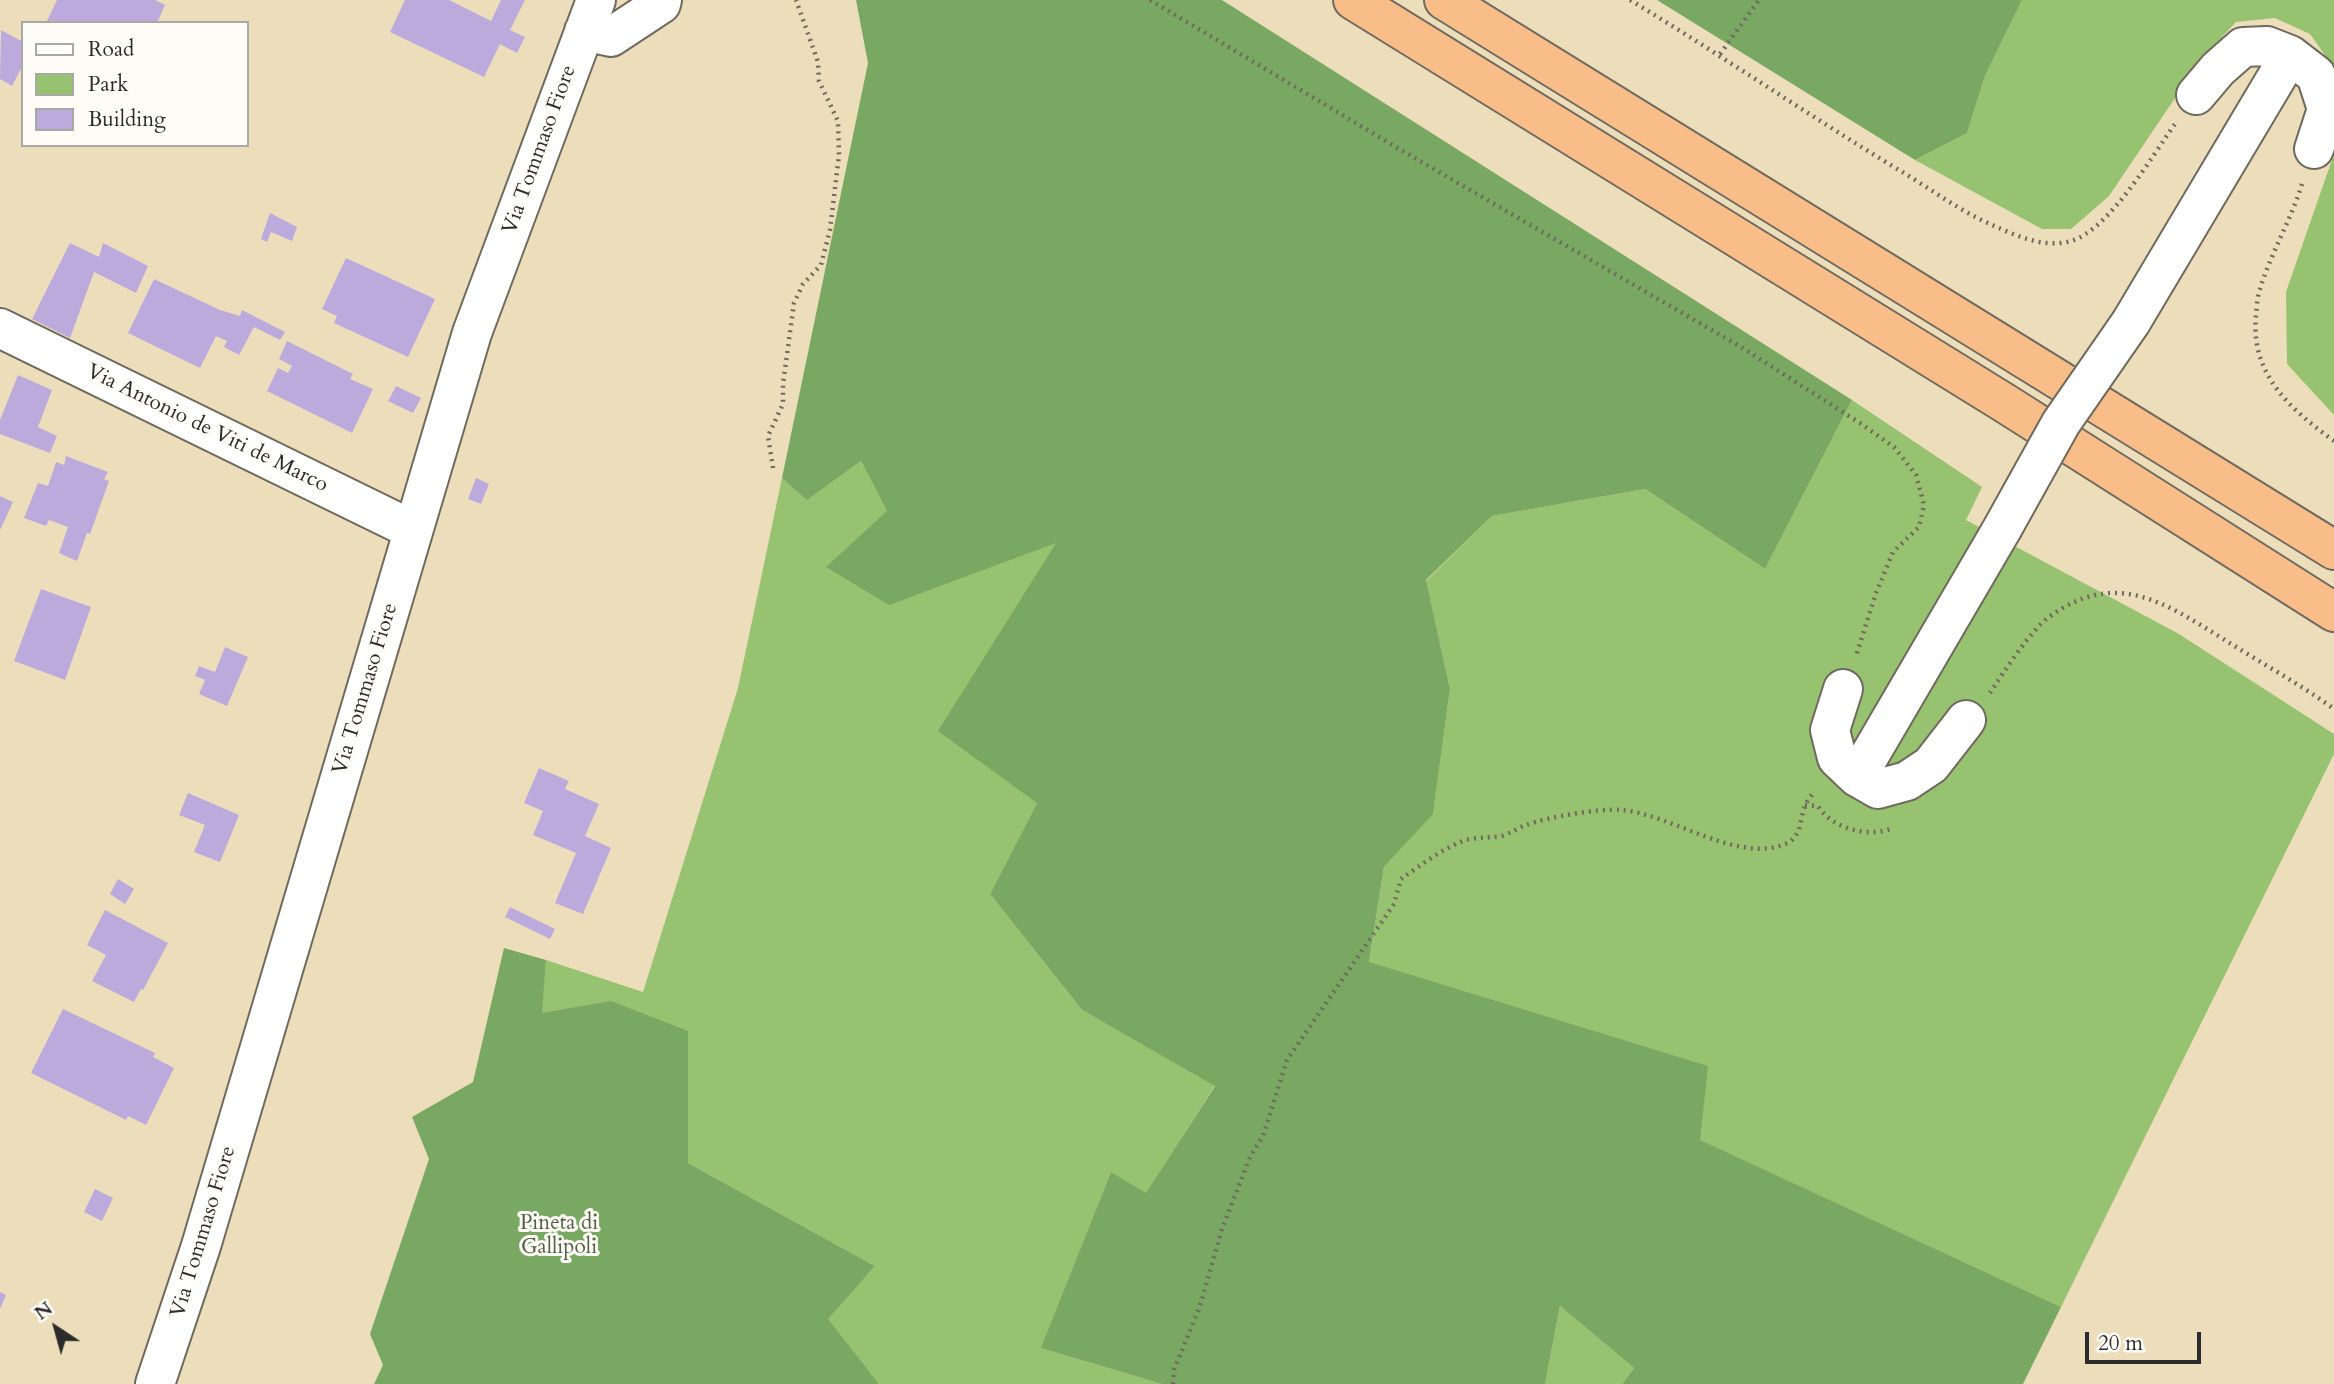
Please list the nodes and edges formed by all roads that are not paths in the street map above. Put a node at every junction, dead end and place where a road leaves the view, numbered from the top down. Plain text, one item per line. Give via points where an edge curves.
1 (662, 0) edge
2 (1353, 0) edge
3 (1444, 0) edge
4 (590, 15) edge
5 (2290, 55) junction
6 (2196, 95) road end
7 (2314, 149) road end
8 (0, 328) edge
9 (413, 530) junction
10 (2334, 550) edge
11 (2325, 608) edge
12 (1843, 689) road end
13 (1966, 720) road end
14 (1847, 767) junction
15 (155, 1384) edge

1 - 4 street via 611,37
2 - 11 highway via 1992,394
3 - 10 highway
4 - 9 street, Via Tommaso Fiore via 472,333
5 - 6 street via 2267,46 2243,47
5 - 7 street via 2316,75 2327,109
5 - 14 street, bridge via 2132,322 2061,423 2002,529
8 - 9 street, Via Antonio de Viti de Marco
9 - 15 street, Via Tommaso Fiore via 205,1233
12 - 14 street via 1830,730
13 - 14 street via 1931,765 1907,781 1878,789

